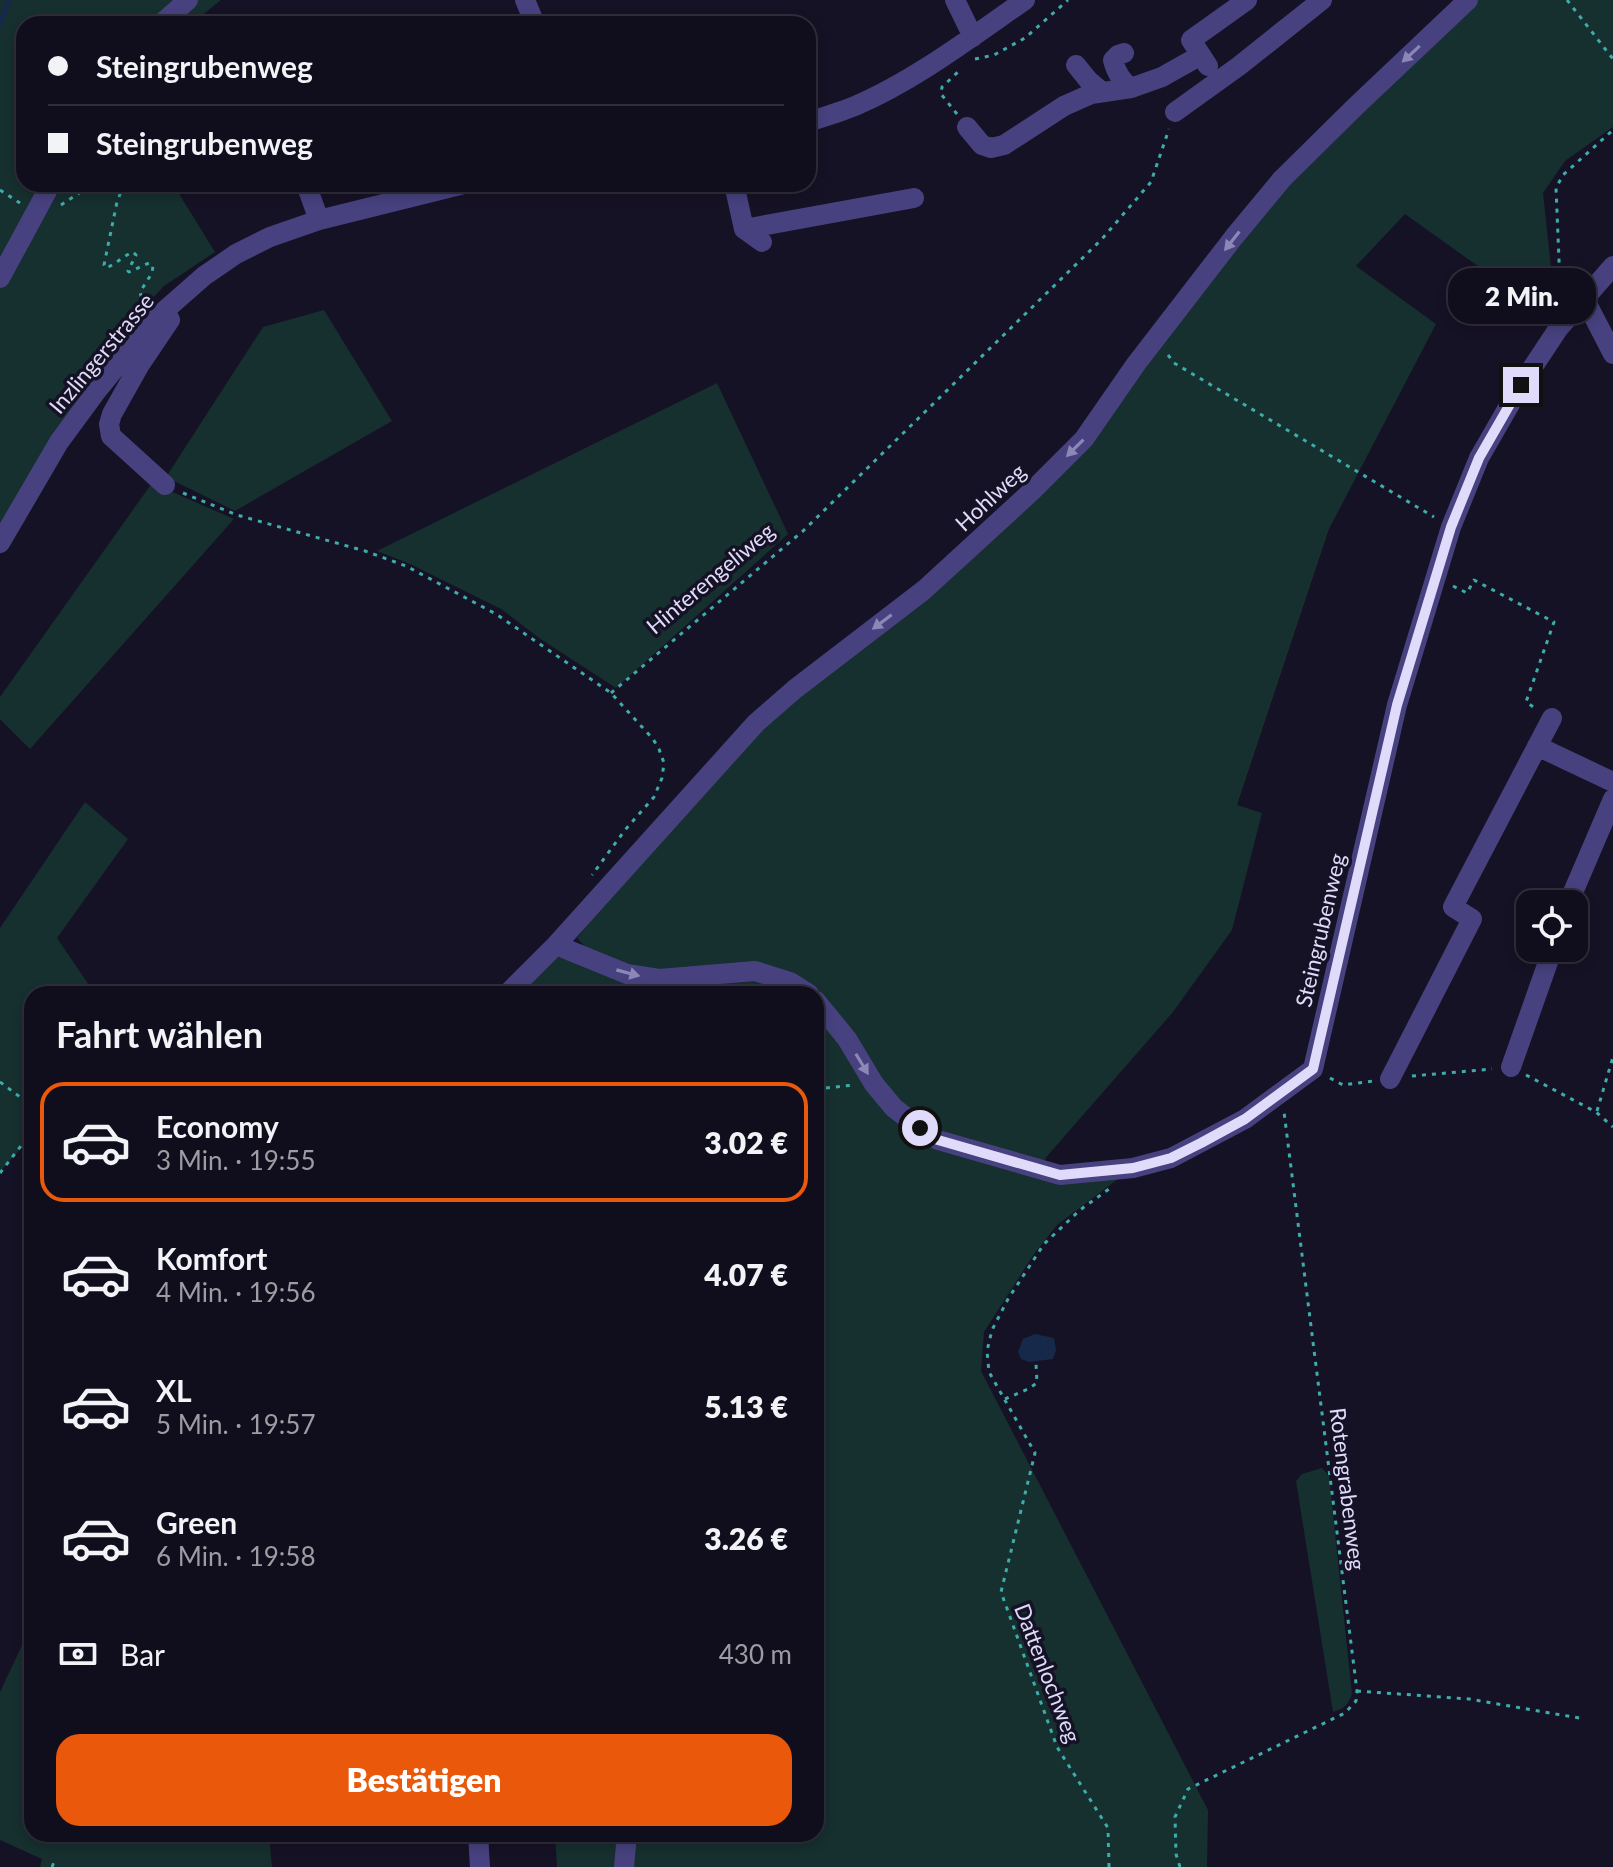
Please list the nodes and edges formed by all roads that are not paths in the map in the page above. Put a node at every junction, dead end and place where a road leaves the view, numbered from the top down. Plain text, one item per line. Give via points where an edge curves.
1 (188, 0) edge
2 (955, 0) edge
3 (1025, 0) edge
4 (1247, 0) edge
5 (1322, 0) edge
6 (1468, 0) edge
7 (170, 16) edge
8 (973, 37) junction
9 (1124, 53) dead end
10 (1201, 55) junction
11 (1076, 65) dead end
12 (1218, 80) junction
13 (1131, 88) junction
14 (1102, 92) junction
15 (1175, 112) road end
16 (816, 119) edge
17 (967, 127) road end
18 (47, 192) edge
19 (309, 192) edge
20 (412, 192) edge
21 (736, 192) edge
22 (914, 198) dead end
23 (319, 220) junction
24 (744, 229) junction
25 (762, 242) dead end
26 (1613, 266) edge
27 (0, 278) edge
28 (1580, 303) junction
29 (169, 318) dead end
30 (1613, 354) edge
31 (165, 485) road end
32 (0, 543) edge
33 (1552, 718) road end
34 (1537, 746) junction
35 (1613, 782) edge
36 (1613, 799) edge
37 (1574, 890) edge
38 (556, 945) junction
39 (1548, 962) edge
40 (515, 986) edge
41 (796, 986) edge
42 (824, 1011) edge
43 (1511, 1067) road end
44 (1390, 1079) dead end
45 (478, 1842) edge
46 (626, 1842) edge
47 (480, 1867) edge
48 (624, 1867) edge

1 - 7 street
2 - 8 street
3 - 8 street
4 - 10 street via 1191,40
5 - 12 street
6 -> 38 street, Hohlweg via 1282,179 1136,364 1084,439 924,590 756,723
8 - 16 street via 894,87
9 - 13 street via 1113,60 1123,83
10 - 12 street
10 - 13 street
11 - 14 street
12 - 15 street
13 - 14 street
14 - 17 street via 1064,106 1004,145 982,145
18 - 27 street
19 - 23 street
20 - 23 street, Inzlingerstrasse
21 - 24 street
22 - 24 street
23 - 32 street, Inzlingerstrasse via 236,254 155,319 59,442
24 - 25 street
26 - 28 street, Steingrubenweg
28 - 30 street
42 -> 28 street, Steingrubenweg via 894,1108 938,1140 1060,1175 1133,1168 1171,1158 1245,1119 1313,1069 1397,705 1451,527 1479,458 1521,385
29 - 31 street via 109,424 111,436
33 - 34 street
34 - 35 street
34 - 44 street via 1453,907 1472,919
36 - 37 street
38 - 40 street, Hohlweg
38 -> 41 street via 627,974 659,979 755,971
39 - 43 street
45 - 47 street
46 - 48 street

